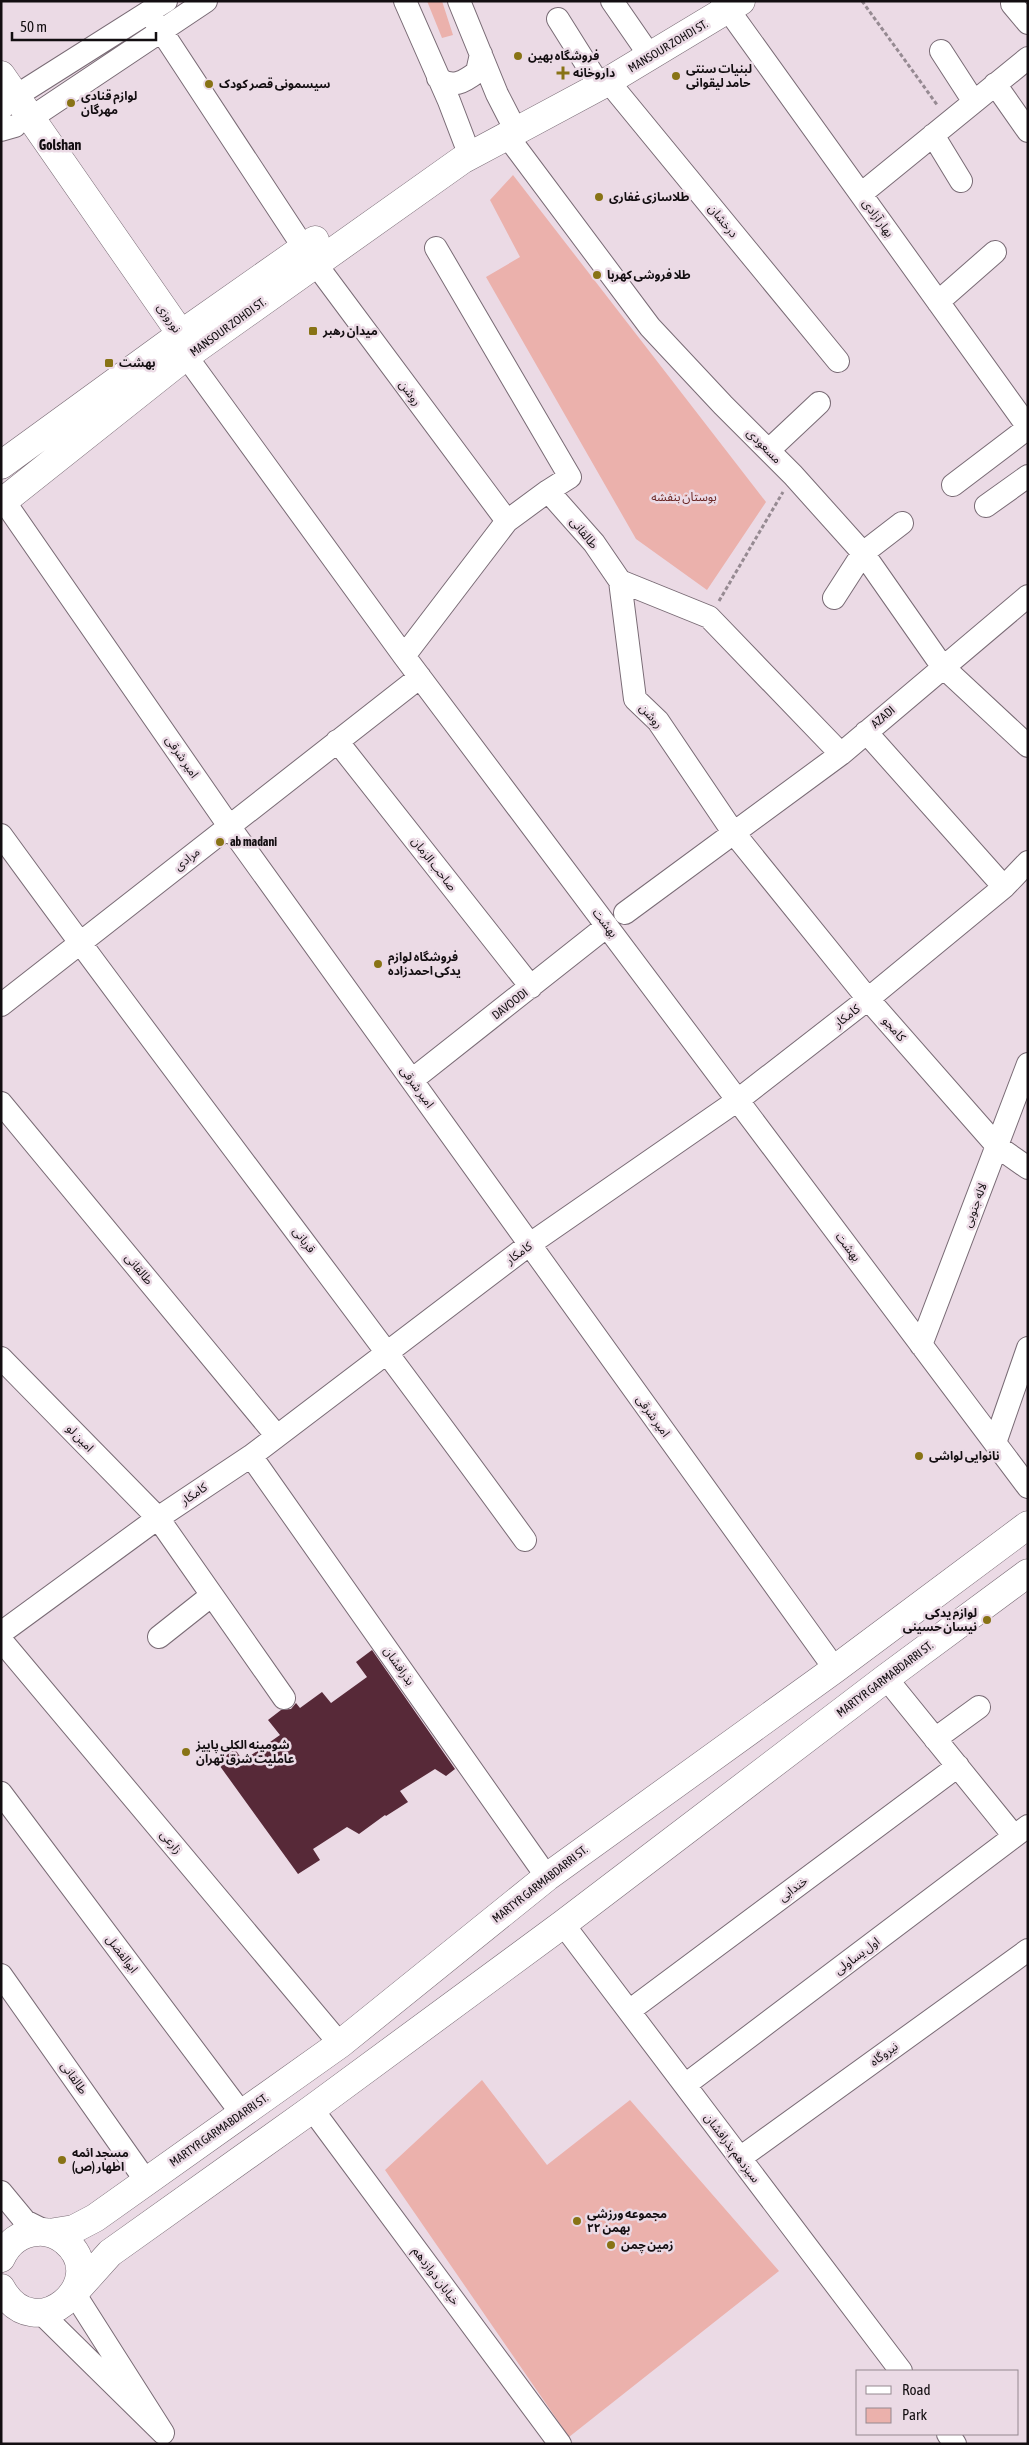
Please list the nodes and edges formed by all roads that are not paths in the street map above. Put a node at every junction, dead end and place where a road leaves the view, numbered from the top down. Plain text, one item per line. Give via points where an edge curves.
1 (392, 1) edge
2 (405, 1) edge
3 (459, 1) edge
4 (612, 1) edge
5 (204, 2) edge
6 (730, 4) edge
7 (1012, 4) dead end
8 (158, 15) edge
9 (558, 19) dead end
10 (1028, 23) edge
11 (941, 51) dead end
12 (481, 54) junction
13 (650, 56) junction
14 (1025, 66) edge
15 (434, 70) junction
16 (604, 83) junction
17 (995, 84) junction
18 (974, 102) junction
19 (9, 109) edge
20 (941, 128) junction
21 (1028, 131) edge
22 (512, 134) junction
23 (466, 158) junction
24 (961, 181) dead end
25 (861, 194) junction
26 (436, 248) dead end
27 (995, 252) dead end
28 (310, 256) junction
29 (938, 302) junction
30 (178, 345) junction
31 (838, 360) dead end
32 (819, 402) dead end
33 (1028, 427) edge
34 (769, 450) junction
35 (1, 466) edge
36 (1028, 476) edge
37 (953, 485) dead end
38 (548, 491) junction
39 (2, 500) edge
40 (986, 506) dead end
41 (507, 521) junction
42 (902, 523) dead end
43 (863, 553) junction
44 (620, 581) junction
45 (1028, 596) edge
46 (834, 598) dead end
47 (404, 656) junction
48 (942, 666) junction
49 (420, 677) junction
50 (866, 732) junction
51 (337, 741) junction
52 (1028, 746) edge
53 (841, 754) junction
54 (229, 826) junction
55 (733, 832) junction
56 (1, 835) edge
57 (1028, 862) edge
58 (1004, 887) junction
59 (625, 913) dead end
60 (607, 926) junction
61 (80, 944) junction
62 (531, 987) junction
63 (868, 1000) junction
64 (1, 1005) edge
65 (1028, 1064) edge
66 (412, 1080) junction
67 (738, 1100) junction
68 (1, 1103) edge
69 (998, 1147) junction
70 (1028, 1168) edge
71 (530, 1244) junction
72 (921, 1345) junction
73 (1028, 1348) edge
74 (387, 1351) junction
75 (1, 1358) edge
76 (276, 1435) junction
77 (995, 1443) junction
78 (251, 1456) junction
79 (1028, 1487) edge
80 (158, 1518) junction
81 (1028, 1525) edge
82 (524, 1540) dead end
83 (1028, 1573) edge
84 (212, 1595) junction
85 (1, 1634) edge
86 (159, 1637) dead end
87 (1, 1640) edge
88 (835, 1669) junction
89 (886, 1678) junction
90 (284, 1698) dead end
91 (978, 1707) dead end
92 (936, 1739) junction
93 (958, 1766) junction
94 (1, 1793) edge
95 (1021, 1831) edge
96 (547, 1877) junction
97 (564, 1924) junction
98 (1028, 1950) edge
99 (1, 1975) edge
100 (629, 2011) junction
101 (340, 2044) junction
102 (685, 2086) junction
103 (312, 2109) junction
104 (242, 2114) junction
105 (740, 2158) junction
106 (146, 2181) junction
107 (1, 2192) edge
108 (49, 2232) junction
109 (1, 2258) edge
110 (1, 2288) edge
111 (74, 2293) junction
112 (41, 2313) junction
113 (1, 2321) edge
114 (900, 2370) edge
115 (167, 2439) edge
116 (560, 2444) edge

1 - 15 street
2 - 15 street
3 - 12 street
4 - 13 street
5 - 8 street
6 - 13 main road, MANSOUR ZOHDI ST.
6 - 25 street, بهار آزادی
7 - 10 street
8 - 19 street
8 - 28 street, روشن
9 - 16 street, درخشان
11 - 18 street
12 - 15 street via 477,72 456,84 445,83
12 - 22 street
13 - 16 main road, MANSOUR ZOHDI ST.
14 - 17 street
15 - 23 street
16 - 22 main road, MANSOUR ZOHDI ST.
16 - 31 street, درخشان
17 - 18 street
17 - 21 street
18 - 20 street
19 - 30 main road, نوروزی
20 - 24 street
20 - 25 street
22 - 23 main road, MANSOUR ZOHDI ST.
22 - 34 street, مسعودی via 650,327
23 - 28 main road, MANSOUR ZOHDI ST.
25 - 29 street, بهار آزادی
26 - 38 street via 570,477
27 - 29 street
28 - 30 main road, MANSOUR ZOHDI ST.
28 - 41 street, روشن
29 - 33 street, بهار آزادی
30 - 35 main road, MANSOUR ZOHDI ST.
30 - 39 main road, MANSOUR ZOHDI ST.
30 - 47 street, بهشت
32 - 34 street
33 - 37 street
34 - 43 street, مسعودی
36 - 40 street
38 - 41 street
38 - 44 street, طالقانی via 594,543
39 - 54 street, امیر شرقی
41 - 47 street
42 - 43 street
43 - 46 street
43 - 48 street, مسعودی
44 - 53 street via 709,618
44 - 55 street, روشن via 635,699 658,721
45 - 48 street, AZADI
47 - 49 street, بهشت
48 - 50 street, AZADI
48 - 52 street, مسعودی
49 - 51 street, مرادی
49 - 60 street, بهشت
50 - 53 street, AZADI
50 - 58 street
51 - 54 street, مرادی
51 - 62 street, صاحب الزمان
53 - 55 street, AZADI
54 - 61 street, مرادی
54 - 66 street, امیر شرقی
55 - 59 street
55 - 63 street, کامجو
56 - 61 street, قربانی
57 - 58 street, کامکار
58 - 63 street, کامکار
60 - 62 street, DAVOODI
60 - 67 street, بهشت
61 - 64 street, مرادی
61 - 74 street, قربانی
62 - 66 street, DAVOODI
63 - 67 street, کامکار
63 - 69 street, کامجو
65 - 69 street, لاله جنوبی
66 - 71 street, امیر شرقی
67 - 71 street, کامکار
67 - 72 street, بهشت
68 - 76 street, طالقانی
69 - 70 street, کامجو
69 - 72 street, لاله جنوبی
71 - 74 street, کامکار
71 - 88 street, امیر شرقی
72 - 77 street, بهشت
73 - 77 street
74 - 76 street, کامکار
74 - 82 street, قربانی
75 - 80 street, امین لو
76 - 78 street, کامکار
77 - 79 street, بهشت
78 - 80 street, کامکار
78 - 96 street, بذرافشان
80 - 84 street, امین لو
80 - 85 street, کامکار
81 - 88 main road, MARTYR GARMABDARRI ST.
83 - 89 main road, MARTYR GARMABDARRI ST.
84 - 86 street
84 - 90 street, امین لو
87 - 101 street, زارعی
88 - 96 main road, MARTYR GARMABDARRI ST.
89 - 92 street
89 - 97 main road, MARTYR GARMABDARRI ST.
91 - 92 street
92 - 93 street
93 - 95 street
93 - 100 street, خندابی
94 - 104 street, ابوالفضل
95 - 102 street, اول یساولی
96 - 101 main road, MARTYR GARMABDARRI ST.
97 - 100 street, سیزدهم بذرافشان
97 - 103 main road, MARTYR GARMABDARRI ST.
98 - 105 street, نیروگاه
99 - 106 street, طالقانی
100 - 102 street, سیزدهم بذرافشان
101 - 104 main road, MARTYR GARMABDARRI ST.
102 - 105 street, سیزدهم بذرافشان
103 - 111 main road, MARTYR GARMABDARRI ST. via 110,2253
103 - 116 street, خیابان دوازدهم
104 - 106 main road, MARTYR GARMABDARRI ST.
105 - 114 street, سیزدهم بذرافشان
106 - 108 main road, MARTYR GARMABDARRI ST. via 95,2218 74,2229
107 - 108 street via 25,2221
108 - 109 main road, MARTYR GARMABDARRI ST. via 24,2234 5,2249
108 - 111 main road via 61,2238 77,2256 79,2281
110 - 112 main road via 16,2306 28,2312
111 - 112 main road, MARTYR GARMABDARRI ST. via 66,2303
111 - 115 street
112 - 113 main road
112 - 115 street

